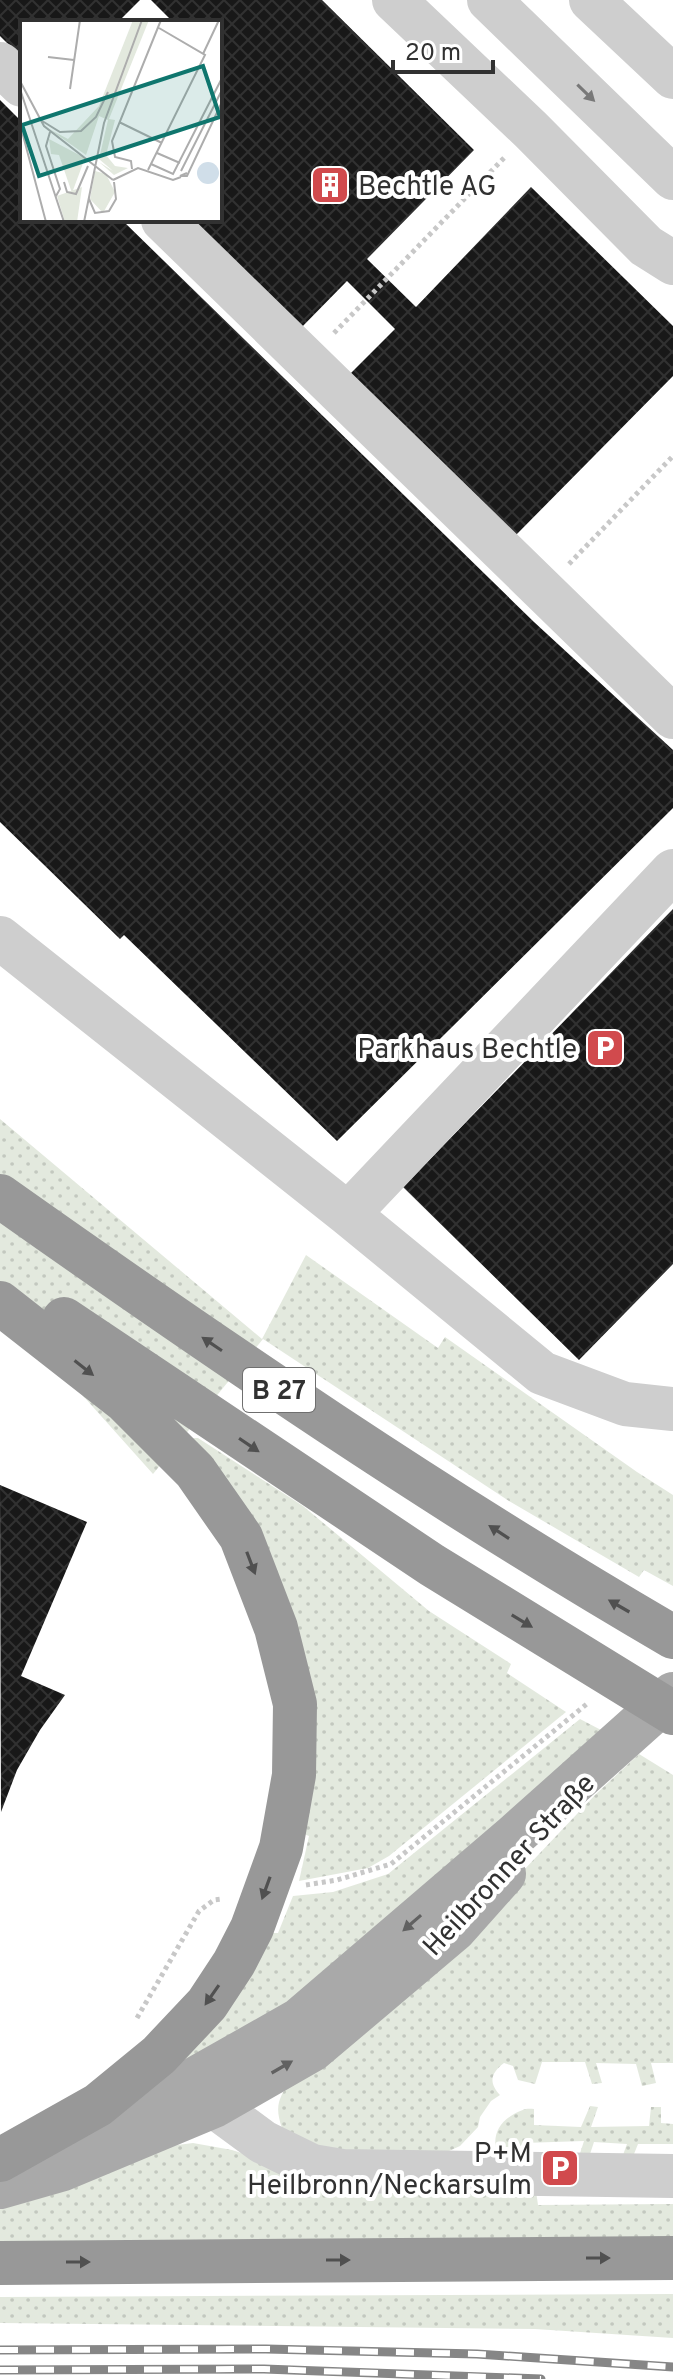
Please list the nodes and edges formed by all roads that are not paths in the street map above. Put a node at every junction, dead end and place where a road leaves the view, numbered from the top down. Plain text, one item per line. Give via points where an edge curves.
1 (394, 0) edge
2 (489, 0) edge
3 (591, 0) edge
4 (0, 64) edge
5 (673, 77) edge
6 (20, 83) edge
7 (673, 178) edge
8 (165, 222) edge
9 (673, 263) edge
10 (673, 717) edge
11 (673, 871) edge
12 (0, 938) edge
13 (0, 1196) edge
14 (348, 1214) junction
15 (0, 1274) edge
16 (0, 1303) edge
17 (673, 1409) edge
18 (673, 1637) edge
19 (673, 1694) edge
20 (673, 1713) edge
21 (203, 2093) junction
22 (0, 2160) edge
23 (673, 2176) edge
24 (0, 2187) edge
25 (673, 2258) edge
26 (0, 2263) edge

1 - 9 street via 646,246
2 -> 7 street
3 - 5 street
4 - 6 street
8 - 10 street
11 - 14 street
12 - 14 street
18 -> 13 highway, B 27 via 298,1403
14 - 17 street via 542,1373 625,1404
15 -> 20 highway, B 27 via 432,1565
16 -> 22 highway via 125,1401 195,1471 241,1537 276,1628 295,1704 294,1775 281,1848 240,1913 234,1963 207,2004 159,2055 98,2105
19 - 21 main road, Heilbronner Straße via 299,2020
21 - 22 main road, Heilbronner Straße
21 - 23 street via 263,2142 312,2166 342,2171
21 - 24 main road, Heilbronner Straße via 63,2169
26 -> 25 highway

